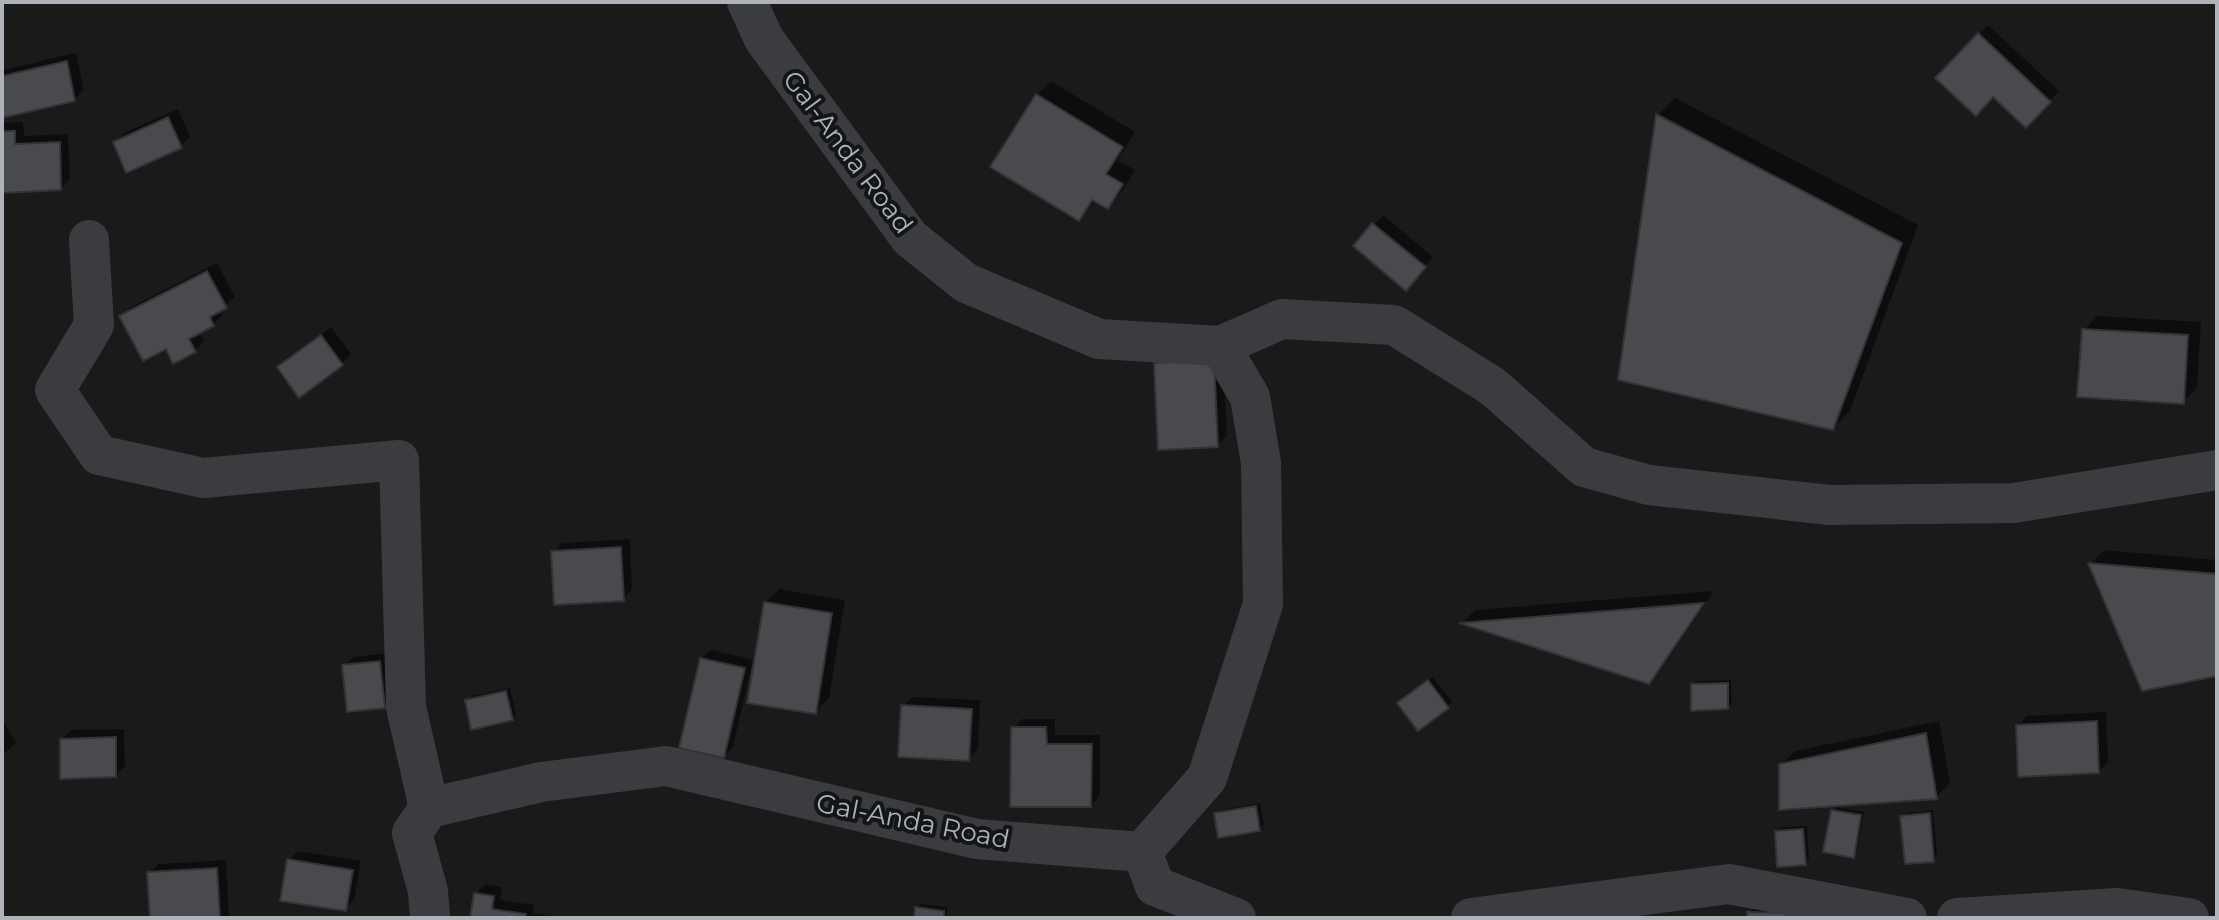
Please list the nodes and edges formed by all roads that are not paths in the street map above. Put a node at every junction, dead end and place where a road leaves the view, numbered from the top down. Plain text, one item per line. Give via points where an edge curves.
1 (747, 2) edge
2 (89, 240) dead end
3 (1220, 346) junction
4 (2217, 470) edge
5 (429, 808) junction
6 (1142, 852) junction
7 (430, 918) edge
8 (1236, 918) edge
9 (1471, 918) edge
10 (1907, 918) edge
11 (1957, 918) edge
12 (2189, 918) edge

1 - 3 street, Gal-Anda Road via 764,39 910,238 966,283 1099,339
2 - 5 street via 94,325 55,390 99,455 203,478 399,460 406,707
3 - 4 street via 1282,319 1394,325 1492,386 1584,467 1649,485 1830,505 2014,503
3 - 6 street via 1250,397 1261,463 1263,604 1207,778
5 - 6 street, Gal-Anda Road via 541,782 666,766 977,839
5 - 7 street via 412,833
6 - 8 street via 1155,886
9 - 10 street via 1729,884
11 - 12 street via 2117,908

